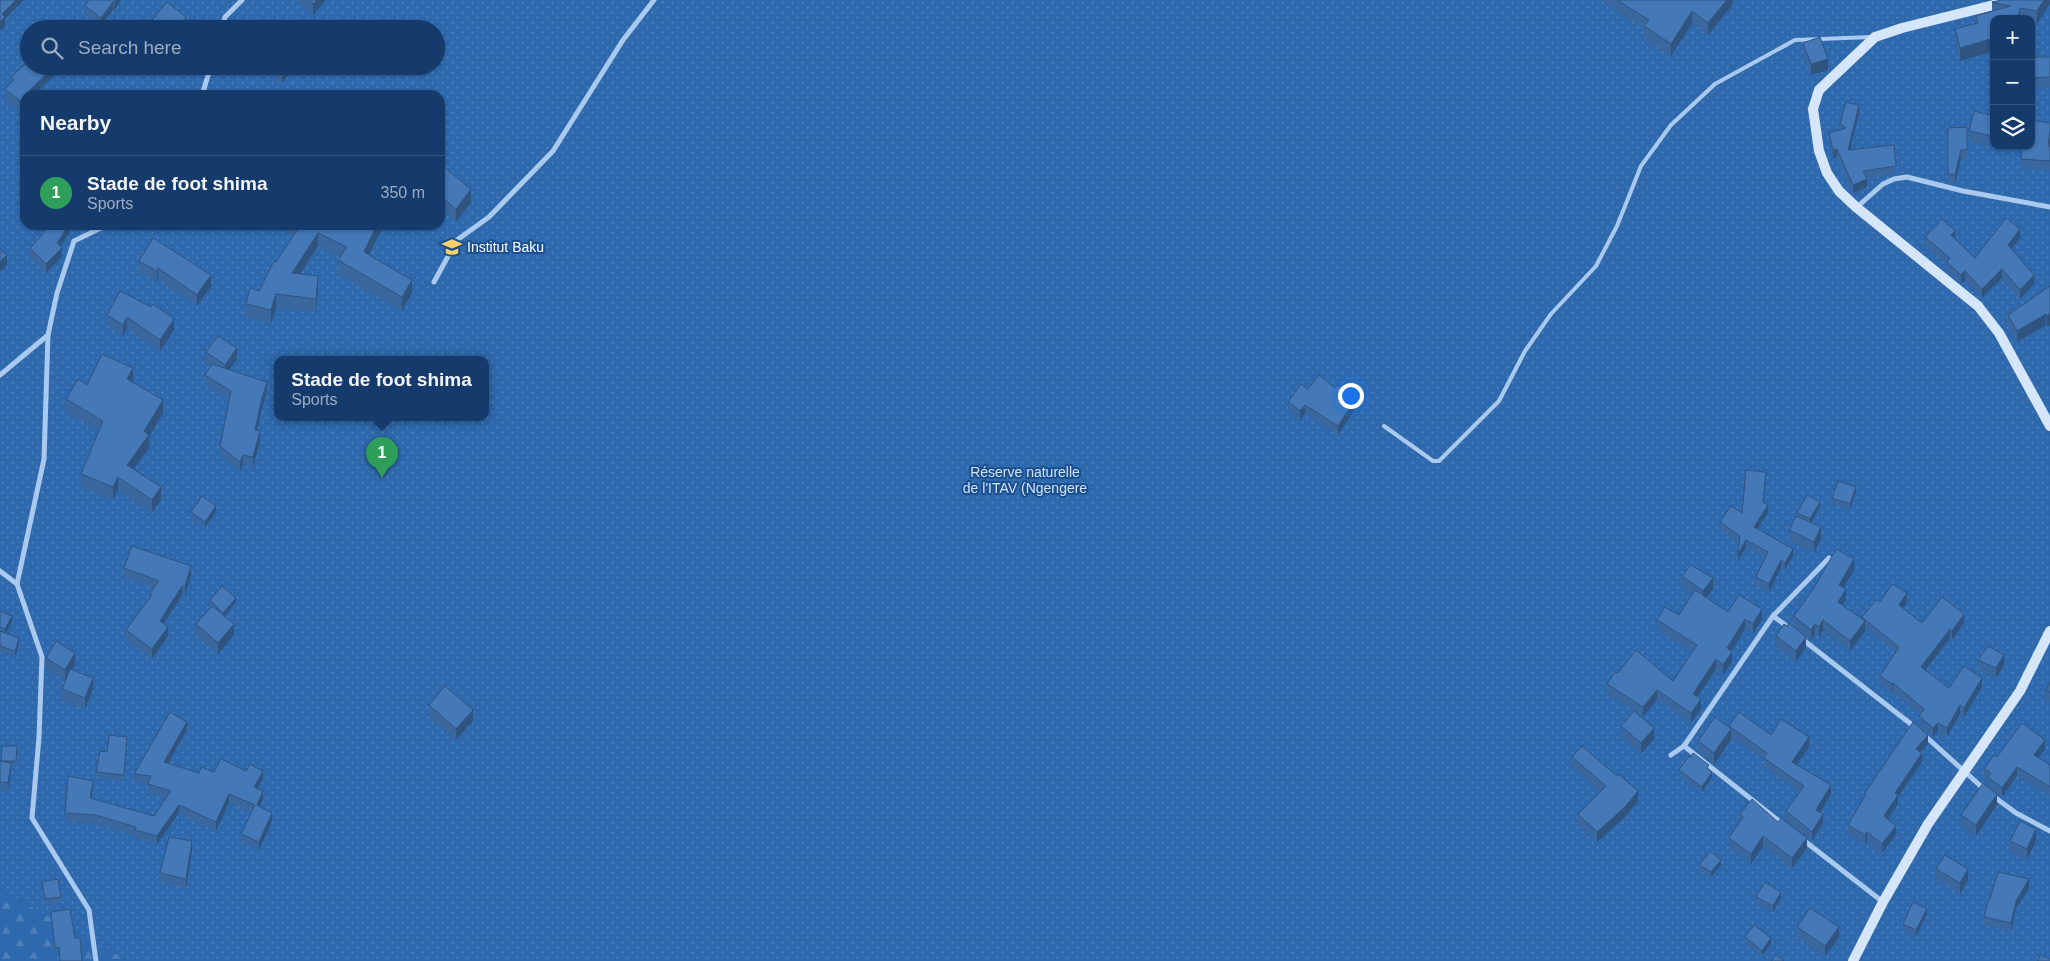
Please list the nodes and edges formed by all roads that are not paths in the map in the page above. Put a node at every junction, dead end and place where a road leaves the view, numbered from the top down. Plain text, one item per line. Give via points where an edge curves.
1 (242, 0) edge
2 (654, 0) edge
3 (2014, 0) edge
4 (224, 20) edge
5 (1875, 37) junction
6 (208, 75) edge
7 (203, 90) edge
8 (1856, 207) junction
9 (2050, 207) edge
10 (97, 230) edge
11 (434, 282) dead end
12 (48, 335) junction
13 (0, 375) edge
14 (1384, 426) dead end
15 (2050, 426) edge
16 (1829, 558) edge
17 (0, 571) edge
18 (18, 584) junction
19 (1774, 616) junction
20 (2050, 631) edge
21 (1684, 746) junction
22 (1671, 754) dead end
23 (1963, 772) junction
24 (1789, 829) edge
25 (2050, 831) edge
26 (1797, 835) edge
27 (1883, 902) junction
28 (96, 961) edge
29 (1854, 961) edge

1 - 4 street
2 - 11 street via 623,40 553,151 489,217 457,240
3 - 5 street
5 - 8 street via 1819,90 1813,109 1819,151 1827,173 1839,191
5 - 14 lane via 1795,40 1716,84 1671,125 1641,166 1596,266 1551,314 1525,351 1499,401 1484,417 1439,461 1433,461
6 - 7 street
8 - 9 street via 1883,184 1907,177
8 - 15 street via 1978,306 1999,333
10 - 12 street via 74,242 57,293
12 - 13 street
12 - 18 street via 44,459
16 - 19 street
17 - 18 street
18 - 28 street via 42,657 32,818 89,910
19 - 21 street
19 - 23 street via 1921,732
20 - 23 street via 2020,691
21 - 22 street
21 - 24 street
23 - 25 street via 2016,813
23 - 27 street via 1928,824
26 - 27 street
27 - 29 street

